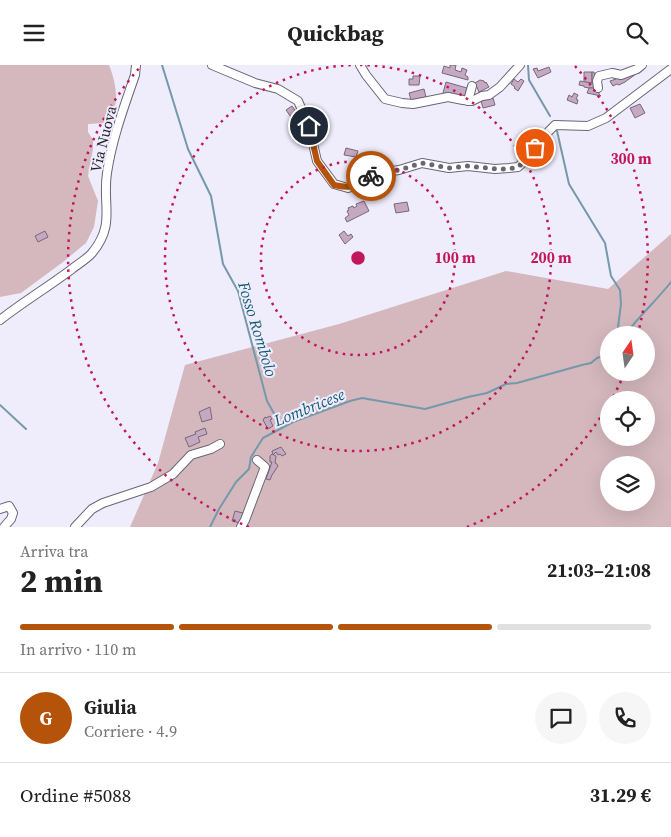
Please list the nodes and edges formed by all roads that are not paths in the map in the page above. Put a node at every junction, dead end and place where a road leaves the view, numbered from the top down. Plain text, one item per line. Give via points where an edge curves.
1 (136, 65) edge
2 (212, 65) edge
3 (360, 65) edge
4 (520, 65) edge
5 (642, 65) edge
6 (629, 68) edge
7 (671, 69) edge
8 (472, 86) dead end
9 (598, 88) dead end
10 (468, 101) junction
11 (0, 320) edge
12 (220, 444) dead end
13 (257, 460) dead end
14 (0, 509) edge
15 (4, 527) edge
16 (75, 527) edge
17 (240, 527) edge

1 - 11 street, Via Nuova via 106,175 107,222 103,238 91,255
2 - 7 street via 278,89 298,101 309,126 317,161 334,185 348,188 360,185 374,174 422,163 449,168 518,167 555,125 588,126 606,118
3 - 10 street via 385,99 414,104 448,97
4 - 10 street via 489,95
5 - 6 street via 637,69
6 - 9 street via 621,75 599,76
8 - 10 street
12 - 16 street via 191,455 173,474 151,487 92,509
13 - 17 street via 265,467
14 - 15 street via 9,506 13,513

